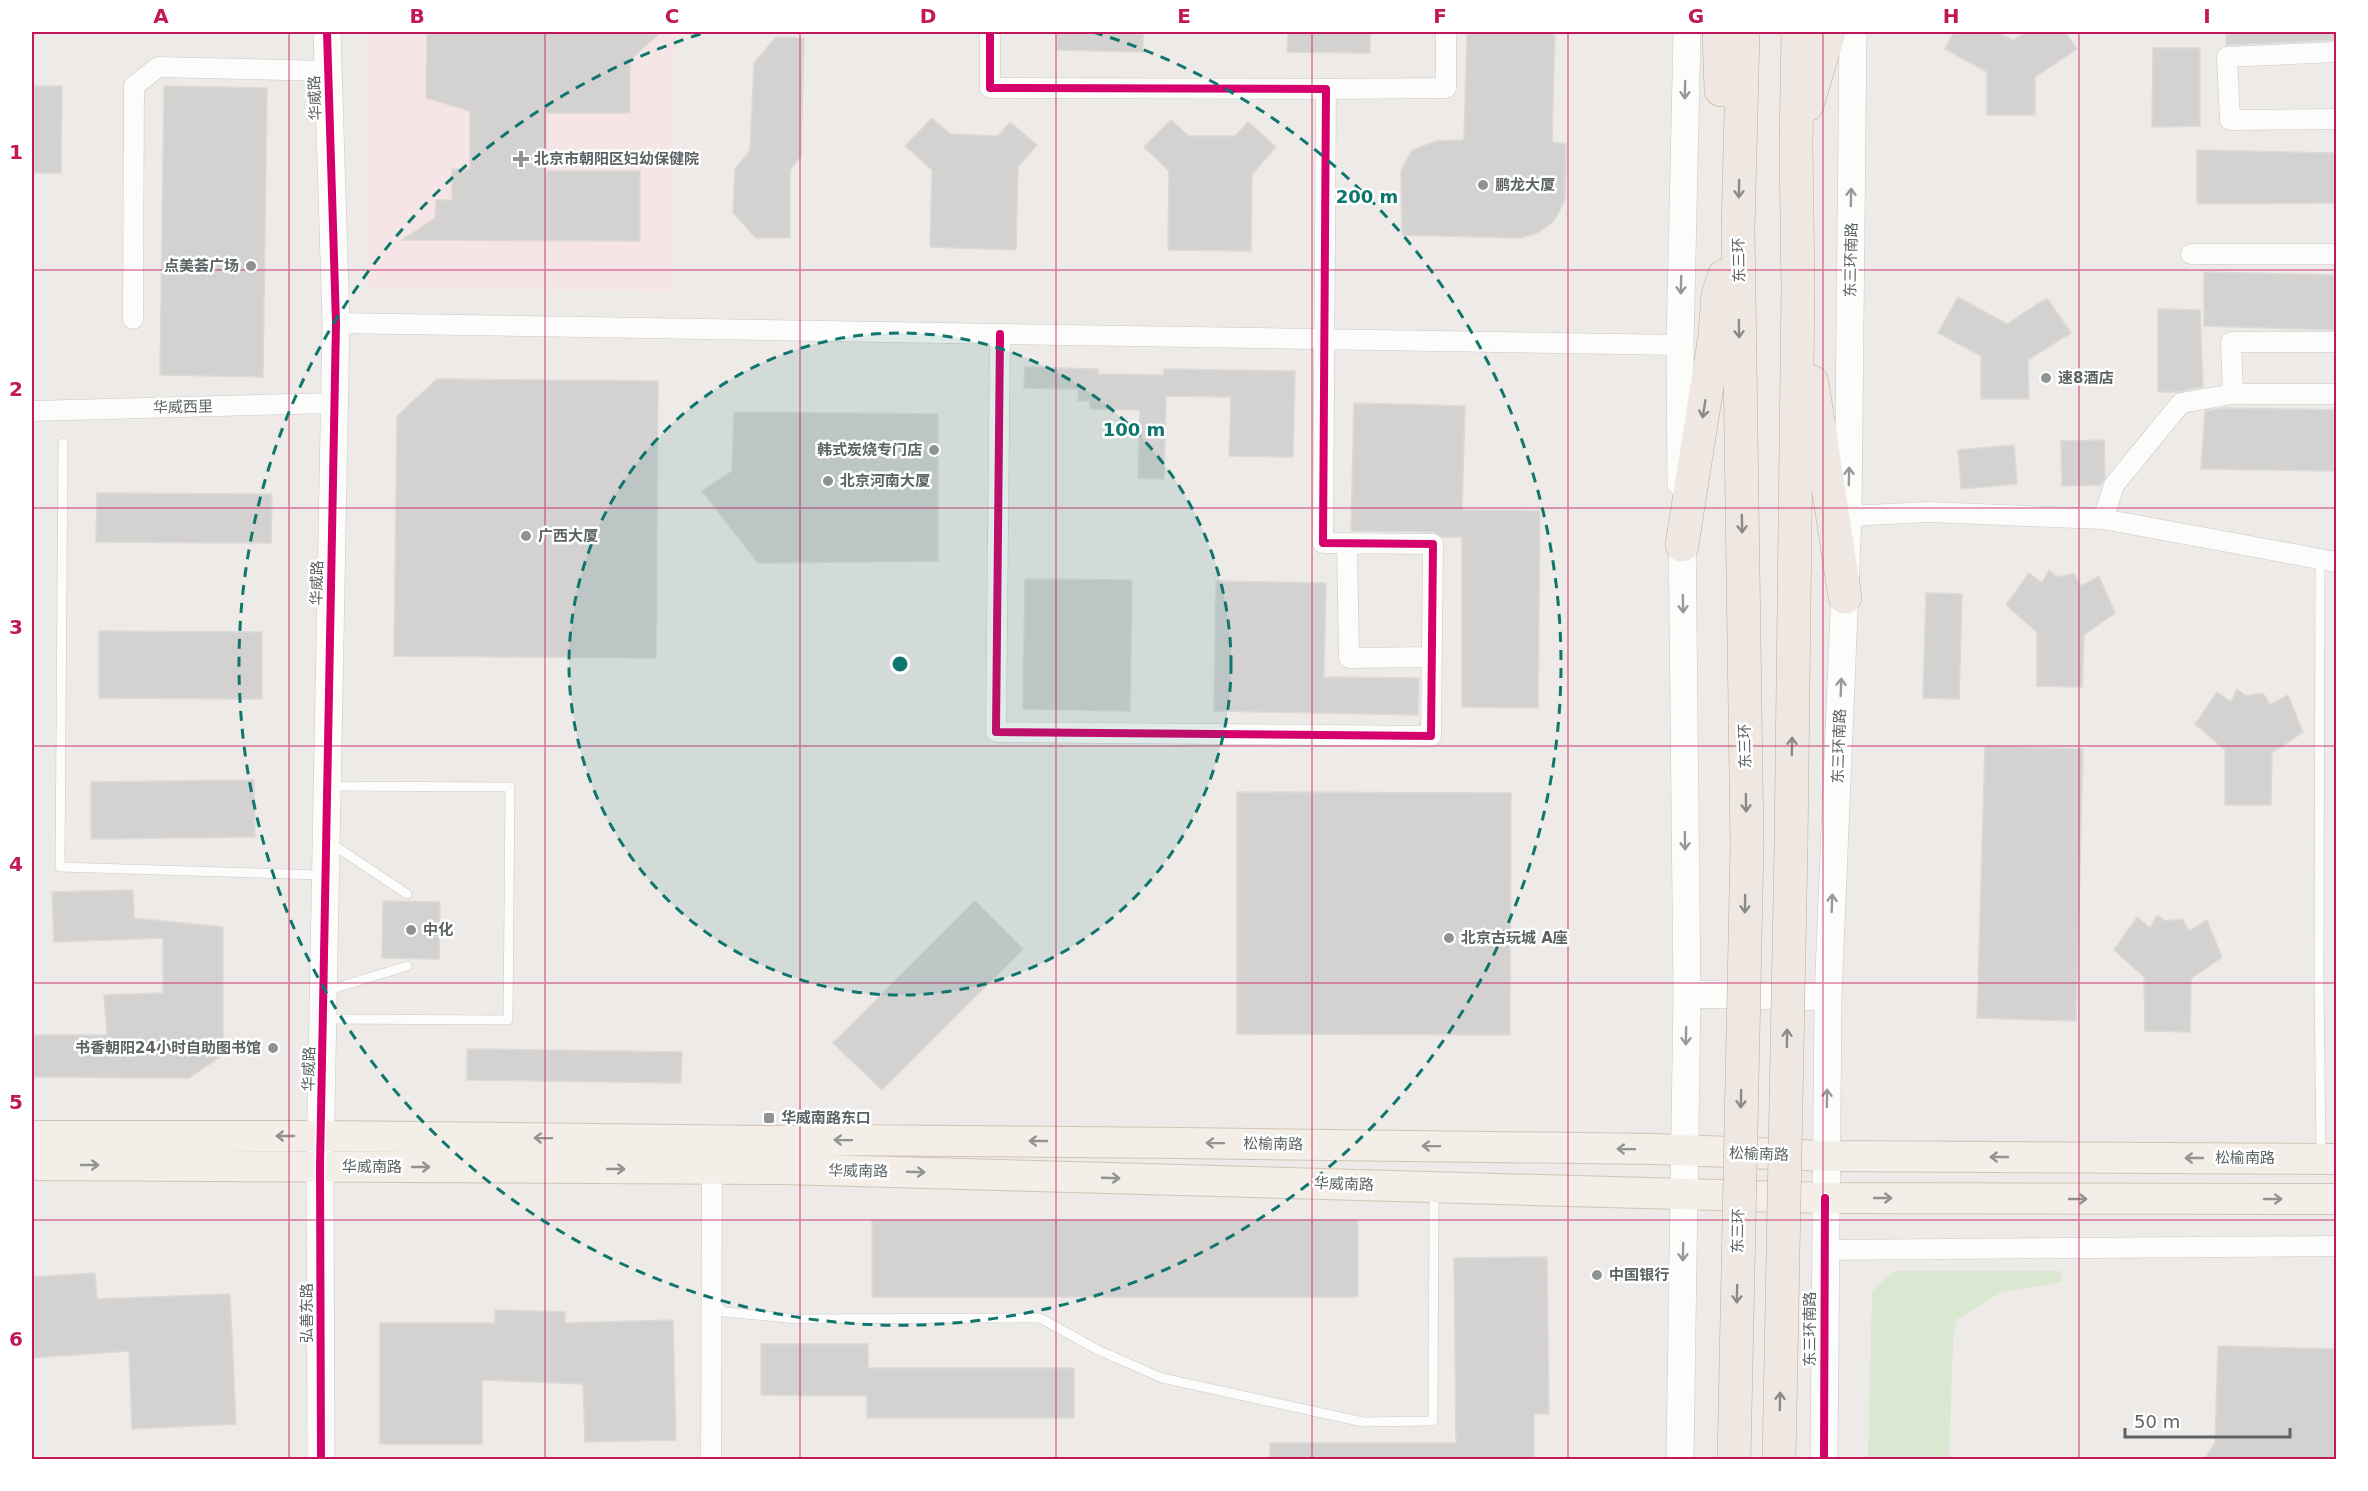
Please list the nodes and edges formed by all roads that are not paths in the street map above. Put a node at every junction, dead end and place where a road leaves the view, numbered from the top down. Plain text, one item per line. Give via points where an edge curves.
1 (327, 32) edge
2 (990, 32) edge
3 (1446, 32) edge
4 (1687, 32) edge
5 (1719, 32) edge
6 (1743, 32) edge
7 (1798, 32) edge
8 (1829, 32) edge
9 (1853, 32) edge
10 (2337, 52) edge
11 (328, 71) junction
12 (1326, 89) junction
13 (2337, 119) edge
14 (1796, 144) junction
15 (1739, 149) junction
16 (1738, 228) junction
17 (2191, 254) dead end
18 (2337, 254) edge
19 (1797, 288) junction
20 (133, 319) dead end
21 (336, 323) junction
22 (1000, 334) junction
23 (1325, 339) junction
24 (2337, 342) edge
25 (1680, 345) junction
26 (2233, 394) junction
27 (2337, 394) edge
28 (334, 403) junction
29 (32, 411) edge
30 (63, 443) dead end
31 (1848, 516) junction
32 (2103, 519) junction
33 (1347, 543) junction
34 (1682, 545) junction
35 (2328, 560) edge
36 (1845, 597) junction
37 (1432, 657) junction
38 (327, 786) junction
39 (326, 840) junction
40 (325, 875) junction
41 (407, 894) dead end
42 (407, 966) dead end
43 (323, 992) junction
44 (1687, 994) junction
45 (1828, 998) junction
46 (323, 1019) junction
47 (32, 1136) edge
48 (321, 1136) junction
49 (1181, 1143) joint
50 (1685, 1151) junction
51 (1826, 1156) junction
52 (2329, 1159) edge
53 (32, 1165) edge
54 (320, 1166) junction
55 (712, 1169) junction
56 (1434, 1187) junction
57 (1684, 1194) junction
58 (1825, 1198) junction
59 (2337, 1199) edge
60 (2337, 1246) edge
61 (1824, 1250) junction
62 (712, 1300) junction
63 (321, 1460) edge
64 (711, 1460) edge
65 (1680, 1460) edge
66 (1734, 1460) edge
67 (1779, 1460) edge
68 (1824, 1460) edge

1 - 11 street, 华威路
2 - 12 street via 990,88
3 - 12 street via 1446,88
4 -> 25 street
5 - 15 highway via 1721,108
6 - 15 highway, 东三环
7 - 14 highway
8 - 14 highway
31 -> 9 street, 东三环南路
10 - 13 street via 2227,57 2230,120
11 - 20 street via 159,67 134,87
11 - 21 street, 华威路
12 - 23 street
14 - 19 highway
15 -> 16 highway, 东三环
16 -> 34 highway via 1718,295
16 -> 66 highway, 东三环, bridge via 1747,845
17 - 18 street
19 - 36 highway
67 -> 19 highway, bridge
21 - 22 street
21 - 28 street, 华威路
22 - 23 street
22 - 37 street via 996,732 1431,736
23 - 25 street
23 - 33 street via 1323,543
24 - 26 street via 2231,342
25 - 34 street
26 - 27 street
26 - 32 street via 2181,403 2114,485
28 - 29 street, 华威西里
28 - 38 street, 华威路
30 - 40 lane via 60,867
31 - 32 street via 1929,512
31 - 36 street, 东三环南路
32 - 35 street
33 - 37 street via 1349,658
33 - 37 street via 1433,544
34 -> 44 street
35 - 52 lane via 2319,980
45 -> 36 street, 东三环南路
38 - 39 street, 华威路
38 - 46 lane via 510,787 508,1020
39 - 40 street, 华威路
39 - 41 lane
40 - 43 street, 华威路
42 - 43 lane
43 - 46 street, 华威路
44 - 45 street
44 -> 50 street
51 -> 45 street, 东三环南路
46 - 48 street, 华威路
48 -> 47 main road, 华威南路
49 -> 48 main road, 华威南路
48 - 54 street, 华威路
50 -> 49 main road, 松榆南路
50 - 51 main road, 松榆南路
50 - 57 street
52 -> 51 main road, 松榆南路
51 - 58 street, 东三环南路
53 -> 54 main road, 华威南路
54 -> 55 main road, 华威南路
54 - 63 street, 弘善东路
55 -> 56 main road, 华威南路
55 - 62 street
56 - 57 main road, 华威南路
56 - 62 lane via 1433,1421 1364,1422 1162,1378 1098,1350 1040,1318 798,1319 723,1312
57 - 58 main road, 华威南路
57 -> 65 street
58 -> 59 main road
58 - 61 street, 东三环南路
60 - 61 street
61 - 68 street, 东三环南路
62 - 64 street

